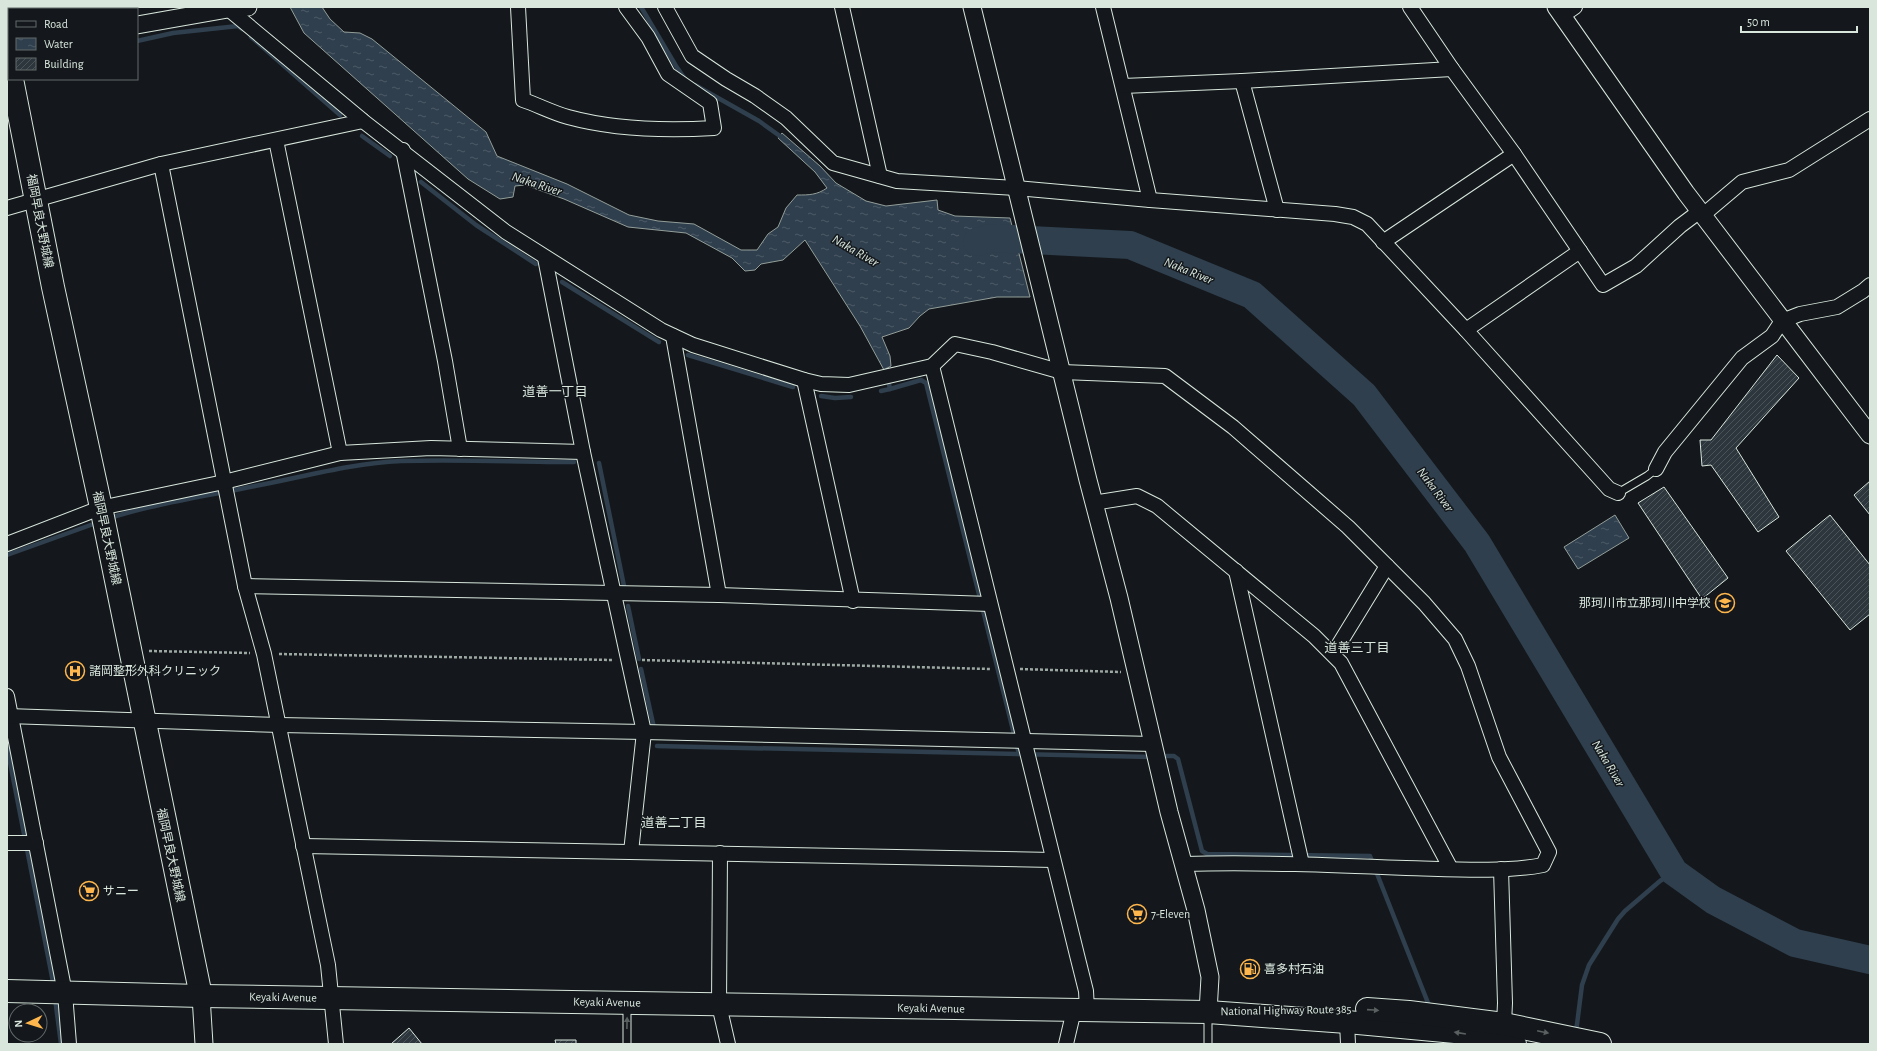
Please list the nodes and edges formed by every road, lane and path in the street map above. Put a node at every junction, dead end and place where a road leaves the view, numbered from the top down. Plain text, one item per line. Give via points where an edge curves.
1 (248, 7) edge
2 (518, 7) edge
3 (626, 7) edge
4 (665, 7) edge
5 (842, 7) edge
6 (972, 7) edge
7 (1103, 7) edge
8 (1410, 7) edge
9 (227, 8) edge
10 (1565, 10) edge
11 (138, 25) edge
12 (1452, 69) junction
13 (12, 80) edge
14 (1242, 81) junction
15 (1123, 86) junction
16 (1870, 119) edge
17 (363, 121) junction
18 (276, 140) junction
19 (403, 150) junction
20 (1514, 154) junction
21 (161, 164) junction
22 (880, 176) junction
23 (1018, 193) junction
24 (36, 199) junction
25 (1150, 200) junction
26 (7, 208) edge
27 (1277, 210) junction
28 (1701, 213) junction
29 (1383, 242) junction
30 (1580, 251) junction
31 (545, 258) junction
32 (1870, 285) edge
33 (1782, 321) junction
34 (1466, 330) junction
35 (674, 336) junction
36 (932, 366) junction
37 (1061, 367) junction
38 (804, 380) junction
39 (1870, 435) edge
40 (460, 449) junction
41 (583, 452) junction
42 (340, 453) junction
43 (1656, 469) joint
44 (224, 482) junction
45 (1618, 492) joint
46 (1093, 502) junction
47 (100, 508) junction
48 (7, 544) edge
49 (1387, 566) junction
50 (1236, 572) junction
51 (245, 586) junction
52 (613, 594) junction
53 (719, 595) junction
54 (853, 601) junction
55 (990, 604) junction
56 (130, 650) junction
57 (264, 654) junction
58 (1333, 654) junction
59 (628, 660) junction
60 (1007, 669) junction
61 (1136, 673) junction
62 (7, 696) edge
63 (9, 716) edge
64 (144, 719) junction
65 (280, 725) junction
66 (644, 732) junction
67 (1024, 741) junction
68 (1154, 744) junction
69 (7, 843) edge
70 (36, 843) junction
71 (303, 846) junction
72 (631, 852) junction
73 (720, 854) junction
74 (1053, 860) junction
75 (1184, 864) junction
76 (1302, 864) junction
77 (1451, 869) junction
78 (1501, 869) junction
79 (7, 991) edge
80 (65, 992) junction
81 (201, 996) junction
82 (330, 997) junction
83 (627, 1002) junction
84 (719, 1005) junction
85 (1081, 1010) junction
86 (1208, 1012) junction
87 (1347, 1022) junction
88 (1506, 1036) edge
89 (628, 1043) edge
90 (69, 1044) edge
91 (204, 1044) edge
92 (336, 1044) edge
93 (728, 1044) edge
94 (1066, 1044) edge
95 (1208, 1044) edge
96 (1348, 1044) edge
97 (1600, 1044) edge

1 - 9 street
2 - 3 street via 523,100 568,117 624,127 670,131 714,128 710,104 668,74 648,37
4 - 22 street via 692,56 786,118 832,163
5 - 22 street
6 - 23 street
7 - 15 street
8 - 12 street
9 - 11 street
9 - 17 street
10 - 28 street
12 - 14 street
12 - 20 street
13 - 24 main road, 福岡早良大野城線
14 - 15 street
14 - 27 street
15 - 25 street
16 - 28 street via 1789,170 1742,182
17 - 18 street
17 - 19 street
18 - 21 street
18 - 42 street
19 - 31 street via 506,232
19 - 40 street
20 - 29 street
20 - 30 street
21 - 24 street
21 - 44 street
22 - 23 street via 897,181
23 - 25 street
23 - 37 street
24 - 26 street
24 - 47 main road, 福岡早良大野城線
25 - 27 street
27 - 29 street via 1353,217 1367,224
28 - 30 street via 1680,226 1636,266 1603,284
28 - 33 street
29 - 34 street
30 - 34 street
31 - 35 street
31 - 41 street
32 - 33 street via 1837,307 1800,314
33 - 39 street
33 - 43 street via 1772,336 1742,358 1664,452
34 - 45 street via 1609,489
35 - 38 street via 693,345
35 - 53 street
36 - 37 street via 955,344
36 - 38 street via 849,385 821,384
36 - 55 street
37 - 46 street
37 - 49 street via 1165,376 1233,427 1342,522
38 - 54 street
40 - 41 street
40 - 42 street
41 - 52 street
42 - 44 street
43 - 45 lane
44 - 47 street
44 - 51 street
46 - 50 street via 1137,496 1157,506
46 - 61 street
47 - 48 street
47 - 56 main road, 福岡早良大野城線
49 - 58 street
49 - 78 street via 1455,639 1468,666 1499,757 1549,852 1543,865
50 - 58 street
50 - 76 street
51 - 52 street
51 - 57 street
52 - 53 street
52 - 59 street
53 - 54 street
54 - 55 street
55 - 60 street
56 - 57 path
56 - 64 main road, 福岡早良大野城線
57 - 59 path
57 - 65 street
58 - 77 street via 1342,663
59 - 60 path
59 - 66 street
60 - 61 path
60 - 67 street
61 - 68 street
62 - 63 street
63 - 64 street
63 - 70 street
64 - 65 street
64 - 81 main road, 福岡早良大野城線
65 - 66 street
65 - 71 street
66 - 67 street
66 - 72 street
67 - 68 street
67 - 74 street
68 - 75 street
69 - 70 street
70 - 80 street
71 - 72 street
71 - 82 street via 328,965
72 - 73 street
73 - 74 street
73 - 84 street
74 - 85 street via 1086,991
75 - 76 street
75 - 86 street via 1210,977
76 - 77 street
77 - 78 street
78 - 88 street
79 - 80 main road, Keyaki Avenue
80 - 81 main road, Keyaki Avenue
80 - 90 street
81 - 82 main road, Keyaki Avenue
81 - 91 street
82 - 83 main road, Keyaki Avenue
82 - 92 street
83 - 84 main road, Keyaki Avenue
89 -> 83 lane
84 - 85 main road, Keyaki Avenue
84 - 93 street
85 - 86 main road, Keyaki Avenue
85 - 94 street
86 - 87 main road, National Highway Route 385
86 -> 88 main road, National Highway Route 385 via 1346,1008 1409,1012
86 - 95 lane
88 -> 87 main road, National Highway Route 385
87 - 96 street
88 -> 97 main road, National Highway Route 385

